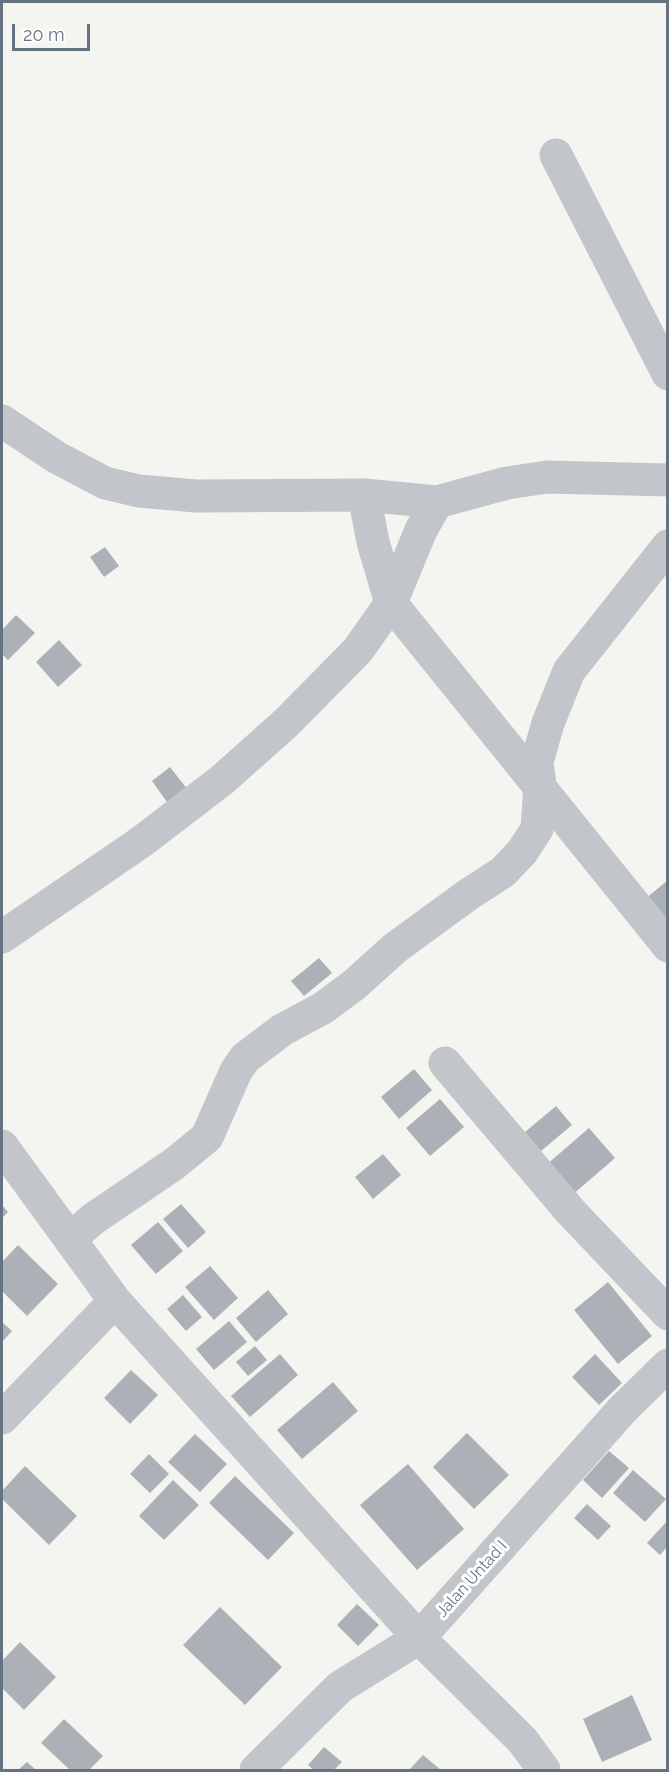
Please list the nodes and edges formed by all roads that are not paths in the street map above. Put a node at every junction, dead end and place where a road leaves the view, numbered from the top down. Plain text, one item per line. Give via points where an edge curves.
1 (556, 155) dead end
2 (668, 374) edge
3 (2, 421) edge
4 (668, 480) edge
5 (364, 495) junction
6 (437, 502) junction
7 (668, 546) edge
8 (391, 603) junction
9 (540, 786) junction
10 (2, 937) edge
11 (668, 946) edge
12 (445, 1063) dead end
13 (2, 1146) edge
14 (70, 1239) junction
15 (115, 1300) junction
16 (668, 1314) edge
17 (664, 1375) edge
18 (2, 1418) edge
19 (419, 1638) junction
20 (266, 1767) edge
21 (544, 1770) edge

1 - 2 street
3 - 5 street via 105,483 139,491 196,496
4 - 6 street via 547,477 507,483
5 - 6 street
5 - 8 street via 372,542
6 - 8 street
7 - 9 street via 569,671 537,762
8 - 9 street
8 - 10 street via 358,650 286,723 222,780 141,842
9 - 11 street
9 - 14 street via 537,829 503,872 395,948 323,1008 282,1030 245,1058 207,1137
12 - 16 street via 571,1212
13 - 14 street
14 - 15 street
15 - 18 street
15 - 19 street
17 - 19 street, Jalan Untad I via 623,1409
19 - 20 street, Jalan Untad I via 340,1687
19 - 21 street via 523,1741

